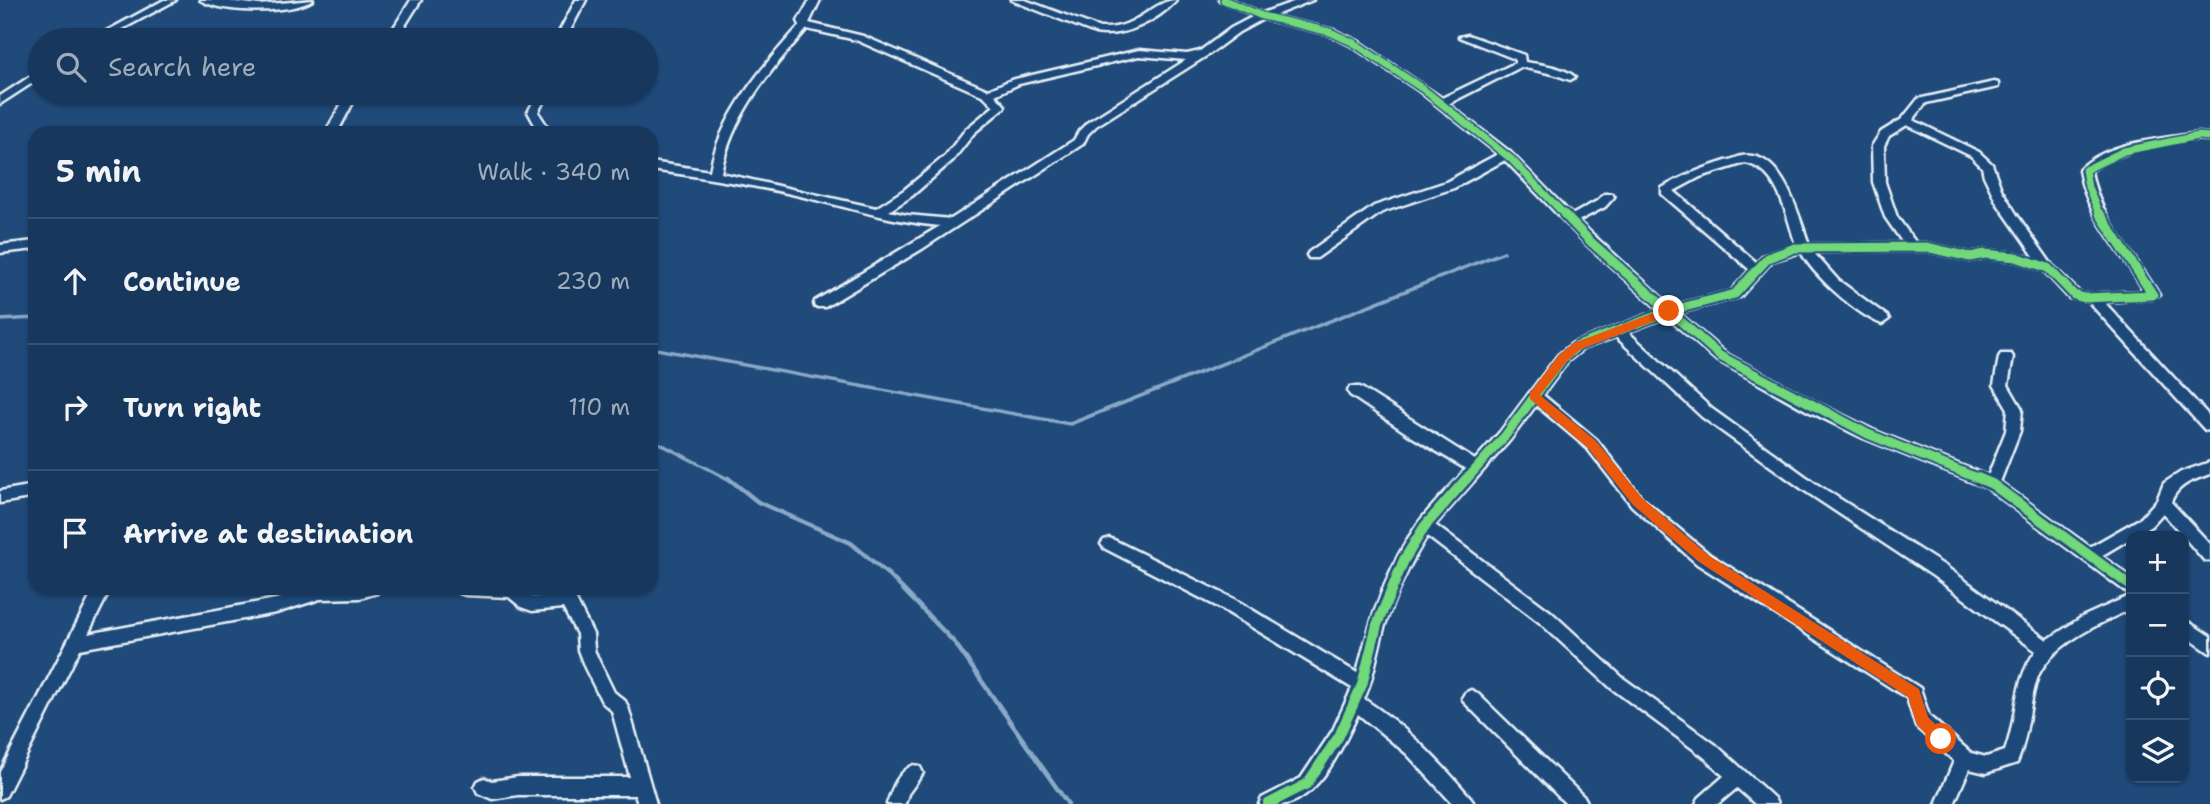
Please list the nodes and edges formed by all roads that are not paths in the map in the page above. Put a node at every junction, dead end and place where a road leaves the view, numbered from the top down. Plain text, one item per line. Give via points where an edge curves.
1 (171, 0) edge
2 (205, 0) edge
3 (308, 0) edge
4 (416, 0) edge
5 (581, 0) edge
6 (815, 0) edge
7 (1016, 0) edge
8 (1172, 0) edge
9 (1224, 0) edge
10 (1308, 0) edge
11 (1247, 5) edge
12 (1262, 16) junction
13 (805, 25) junction
14 (118, 28) edge
15 (398, 28) edge
16 (566, 28) edge
17 (1464, 37) dead end
18 (1204, 54) junction
19 (1520, 64) junction
20 (1570, 77) dead end
21 (28, 82) edge
22 (1994, 85) dead end
23 (988, 94) junction
24 (0, 102) edge
25 (1441, 103) junction
26 (346, 105) edge
27 (537, 105) edge
28 (1906, 121) junction
29 (335, 126) edge
30 (544, 126) edge
31 (2210, 137) edge
32 (1506, 154) junction
33 (658, 167) edge
34 (715, 175) junction
35 (1608, 197) dead end
36 (878, 212) junction
37 (1571, 220) junction
38 (951, 223) junction
39 (28, 246) edge
40 (1912, 247) junction
41 (1804, 248) junction
42 (0, 249) edge
43 (1313, 255) dead end
44 (2049, 268) junction
45 (1756, 269) junction
46 (2092, 298) junction
47 (820, 304) dead end
48 (1669, 311) junction
49 (1882, 319) dead end
50 (1617, 330) junction
51 (2006, 358) dead end
52 (1355, 391) dead end
53 (1534, 396) junction
54 (2210, 426) edge
55 (1476, 468) junction
56 (2210, 468) edge
57 (1992, 484) junction
58 (28, 492) edge
59 (0, 497) edge
60 (2162, 503) junction
61 (1425, 526) junction
62 (1109, 544) dead end
63 (2091, 554) junction
64 (2210, 555) edge
65 (2126, 582) edge
66 (99, 595) edge
67 (292, 595) edge
68 (519, 595) edge
69 (2126, 604) edge
70 (2189, 630) edge
71 (75, 643) junction
72 (2210, 646) edge
73 (2048, 650) junction
74 (1358, 694) junction
75 (1471, 698) dead end
76 (1966, 760) junction
77 (914, 773) dead end
78 (1737, 776) junction
79 (484, 786) dead end
80 (0, 790) edge
81 (644, 795) edge
82 (896, 804) edge
83 (1268, 804) edge
84 (1465, 804) edge
85 (1579, 804) edge
86 (1706, 804) edge
87 (1768, 804) edge
88 (1945, 804) edge

1 - 14 street
2 - 3 street via 243,7 285,7
4 - 15 street
5 - 16 street
6 - 13 street via 807,10
7 - 8 street via 1112,33 1147,19
9 - 11 street
10 - 12 street
11 - 12 street
12 - 18 street
12 - 25 street via 1330,32 1354,43
13 - 23 street via 859,38
13 - 34 street via 741,108 716,160
17 - 19 street via 1520,57
18 - 23 street via 1139,53 1015,82
18 - 38 street via 1093,124 1079,142
19 - 20 street
19 - 25 street
21 - 24 street
22 - 28 street via 1922,101
23 - 36 street via 1000,107 970,131 949,158
25 - 32 street
26 - 29 street
27 - 30 street via 533,112
28 - 40 street via 1895,125 1878,146 1878,176 1891,217
28 - 44 street via 1975,154 1988,166 1994,190
31 - 46 street via 2198,135 2114,154 2085,170 2096,208 2153,295
32 - 37 street
32 - 43 street via 1450,185 1378,209
33 - 34 street
34 - 36 street
35 - 37 street
36 - 38 street
37 - 48 street
38 - 47 street
39 - 42 street
40 - 41 street
40 - 44 street via 1970,257 2016,257
41 - 45 street via 1777,253
41 - 45 street via 1774,173 1754,161 1743,159 1717,167 1665,191
41 - 49 street via 1833,284
44 - 46 street via 2074,295
45 - 48 street via 1735,295
46 - 54 street
48 - 50 street
48 - 57 street via 1720,356 1811,406
50 - 53 street via 1570,352
50 - 73 street via 1707,412
51 - 57 street via 2001,385 2015,409 2013,431
52 - 55 street
53 - 55 street
53 - 76 street via 1592,444 1637,502 1703,559 1914,693 1922,721
55 - 61 street
56 - 60 street via 2186,475 2169,487
57 - 63 street
58 - 59 street
60 - 63 street via 2146,522
60 - 64 street
61 - 74 street via 1404,560 1377,625
61 - 78 street via 1545,617 1617,683
62 - 74 street via 1228,604
63 - 65 street
66 - 71 street
67 - 71 street via 202,621
68 - 81 street via 534,605 559,599 569,603 585,634 591,663 608,697 619,707
69 - 73 street via 2077,628
70 - 72 street
71 - 80 street
73 - 76 street via 2030,673 2018,744 2011,757 1986,765
74 - 83 street via 1339,736 1307,784
74 - 84 street via 1419,751
75 - 85 street
76 - 88 street
77 - 82 street
78 - 86 street
78 - 87 street
79 - 81 street via 492,790 518,786

